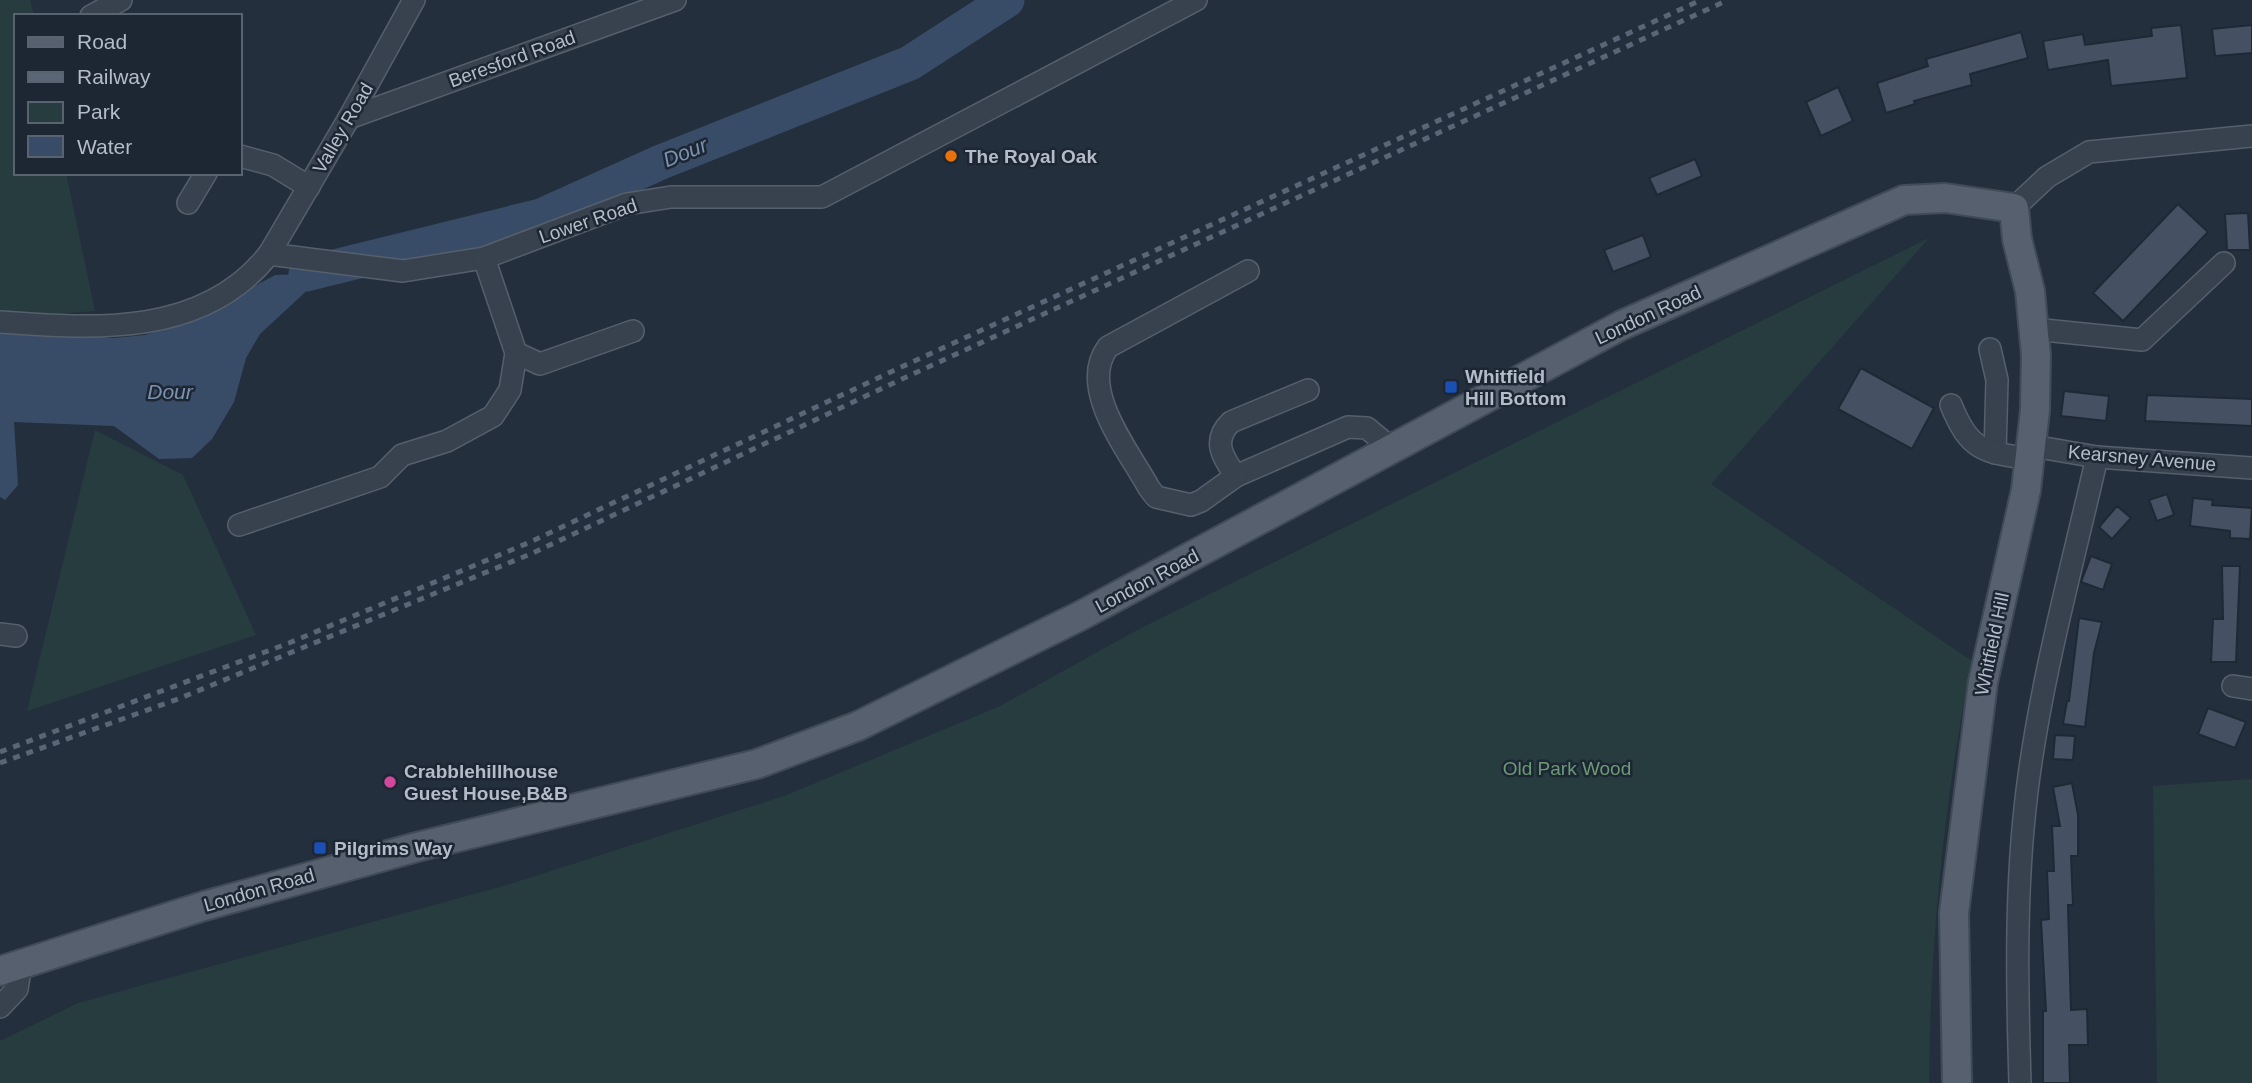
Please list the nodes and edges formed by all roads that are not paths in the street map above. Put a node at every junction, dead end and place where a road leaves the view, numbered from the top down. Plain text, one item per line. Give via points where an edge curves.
1 (121, 0) edge
2 (675, 0) edge
3 (1196, 0) edge
4 (405, 3) edge
5 (95, 14) edge
6 (349, 118) junction
7 (2252, 136) edge
8 (242, 156) edge
9 (205, 175) edge
10 (309, 187) junction
11 (188, 203) dead end
12 (2014, 208) junction
13 (269, 254) junction
14 (484, 258) junction
15 (2224, 263) dead end
16 (1248, 271) dead end
17 (0, 322) edge
18 (2034, 329) junction
19 (633, 331) dead end
20 (1990, 349) dead end
21 (516, 353) junction
22 (1308, 390) dead end
23 (1951, 405) dead end
24 (1391, 448) junction
25 (1995, 453) junction
26 (2032, 453) junction
27 (2097, 457) junction
28 (2252, 468) edge
29 (1236, 475) junction
30 (239, 526) dead end
31 (11, 968) edge
32 (0, 1007) edge
33 (1957, 1083) edge
34 (2020, 1083) edge

1 - 5 street
2 - 6 street, Beresford Road
3 - 14 street, Lower Road via 822,197 671,197 627,204
4 - 6 street, Valley Road
6 - 10 street, Valley Road
7 - 12 street via 2089,152 2047,177
8 - 10 street via 273,164
9 - 11 street
10 - 13 street, Valley Road
12 - 18 main road, Whitfield Hill
12 - 24 main road, London Road via 1945,198 1904,200 1622,325
13 - 14 street, Lower Road via 402,271
13 - 17 street via 231,291 160,322 85,326
14 - 21 street
15 - 18 street via 2142,340
16 - 29 street via 1108,347 1100,358 1098,373 1102,403 1156,497 1191,505
18 - 26 main road, Whitfield Hill
19 - 21 street via 540,364
20 - 25 street via 1997,380
21 - 30 street via 510,390 493,416 447,441 402,455 380,477
22 - 29 street via 1231,422 1222,431 1223,458
23 - 25 street via 1962,433
24 - 29 street via 1367,428 1349,426
24 - 31 main road, London Road via 1083,615 858,726 757,764 417,847 204,906
25 - 26 street, Kearsney Avenue
26 - 27 street, Kearsney Avenue
26 - 33 main road, Whitfield Hill via 1983,682 1956,899
27 - 28 street, Kearsney Avenue
27 - 34 street via 2040,703 2027,792 2016,934
31 - 32 street via 17,989

